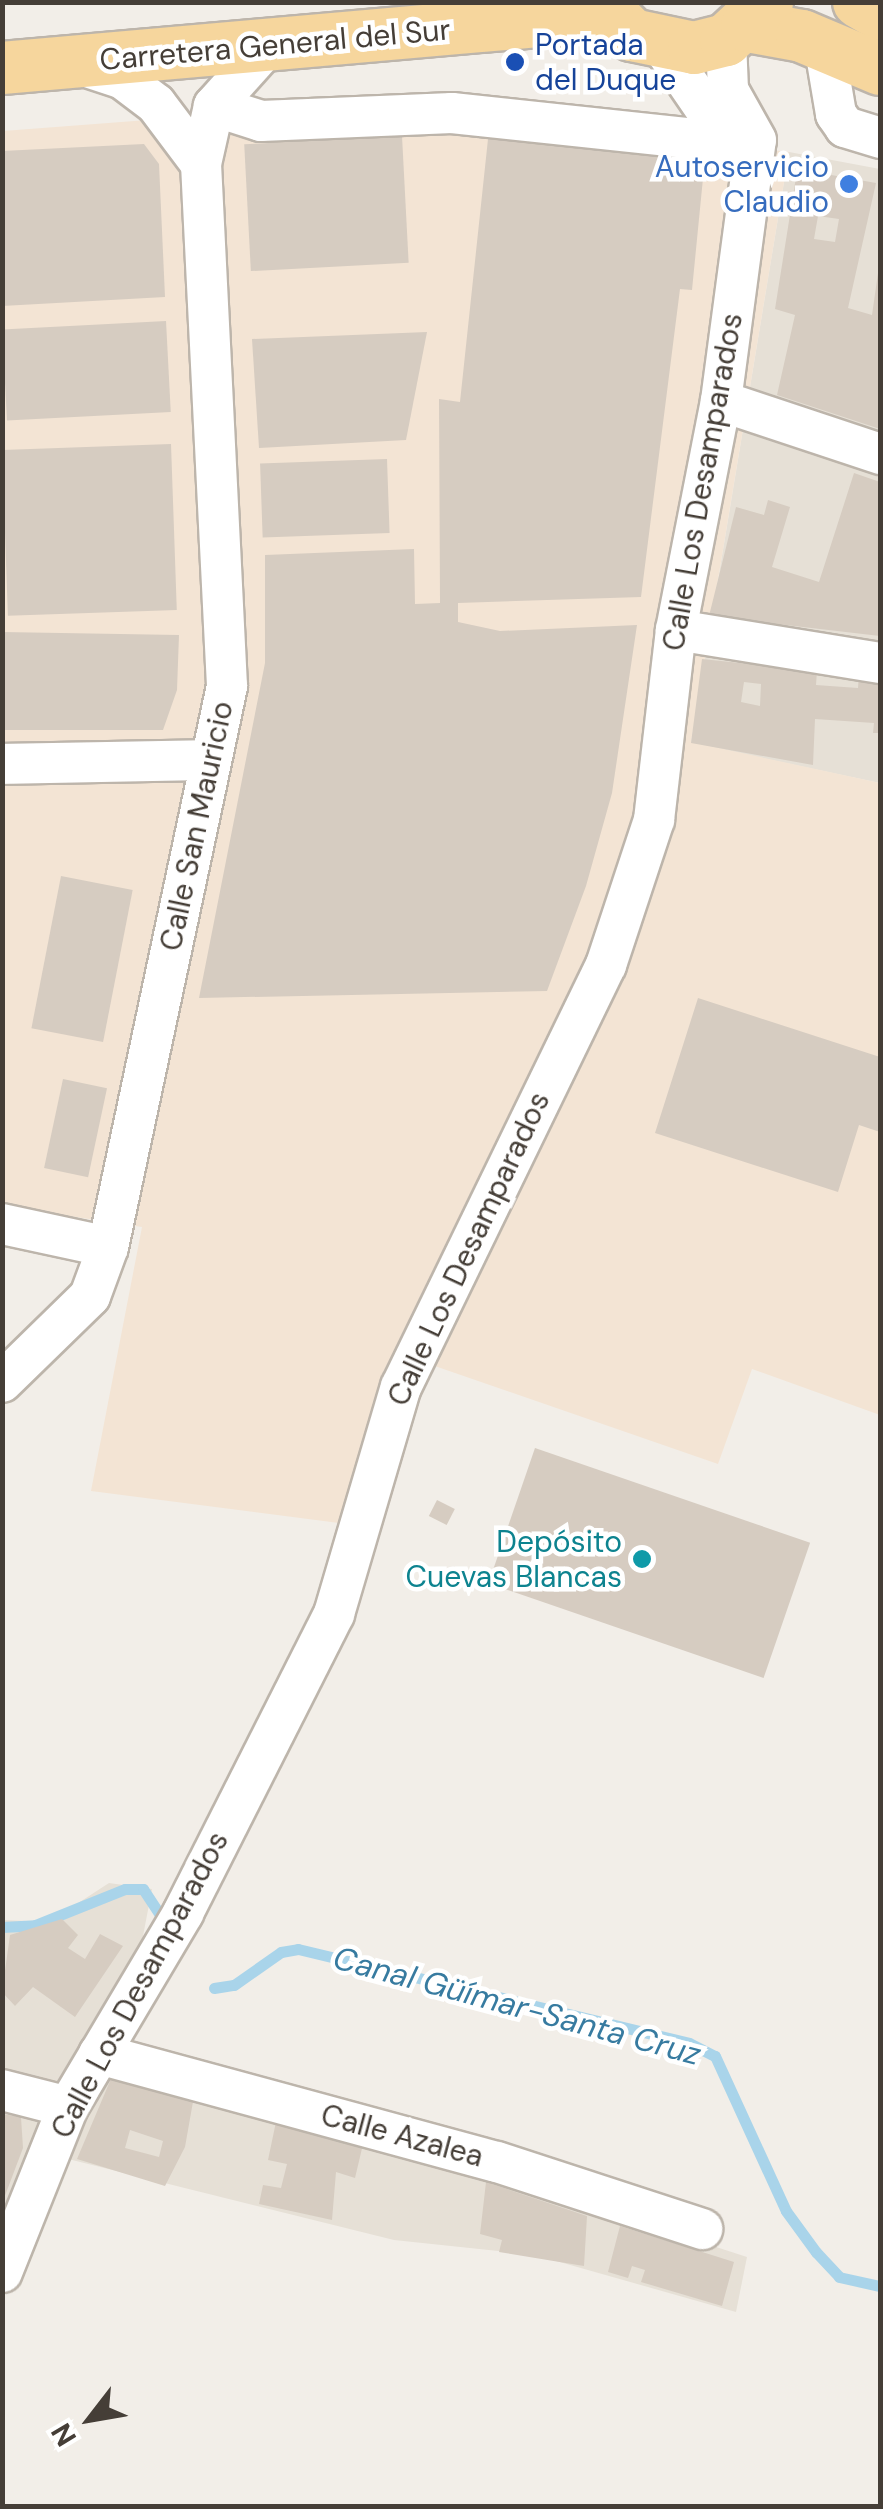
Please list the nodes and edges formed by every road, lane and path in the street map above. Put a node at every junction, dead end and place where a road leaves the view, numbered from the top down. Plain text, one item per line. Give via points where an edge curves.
1 (859, 2) edge
2 (603, 9) edge
3 (880, 14) edge
4 (747, 23) edge
5 (824, 43) junction
6 (662, 47) junction
7 (266, 48) junction
8 (72, 62) junction
9 (2, 68) edge
10 (880, 69) edge
11 (214, 106) junction
12 (880, 138) edge
13 (738, 155) junction
14 (201, 164) junction
15 (721, 401) junction
16 (880, 454) edge
17 (676, 630) junction
18 (880, 663) edge
19 (210, 760) junction
20 (2, 764) edge
21 (2, 1224) edge
22 (108, 1246) junction
23 (2, 1382) edge
24 (99, 2054) junction
25 (2, 2090) edge
26 (68, 2107) junction
27 (702, 2229) dead end
28 (2, 2272) edge

1 - 3 main road
2 - 6 main road
2 - 7 main road, Carretera General del Sur
4 - 5 main road
4 - 6 main road
4 - 13 street, Calle Los Desamparados via 728,90 756,140
5 - 10 main road
5 - 12 street via 836,114 844,126
6 - 13 street
7 - 8 main road, Carretera General del Sur
7 - 11 street, Calle San Mauricio
8 - 9 main road, Carretera General del Sur
8 - 14 street via 123,79 156,104
11 - 13 street via 261,121 452,113
11 - 14 street, Calle San Mauricio
13 - 15 street, Calle Los Desamparados
14 - 19 street, Calle San Mauricio via 227,686
15 - 16 street
15 - 17 street, Calle Los Desamparados
17 - 18 street
17 - 24 street, Calle Los Desamparados via 654,820 606,966 400,1387 334,1614 182,1914
19 - 20 street
19 - 22 street, Calle San Mauricio
21 - 22 street
22 - 23 street, Calle San Mauricio via 90,1296
24 - 26 street, Calle Los Desamparados
24 - 27 street, Calle Azalea via 497,2162
25 - 26 street
26 - 28 street, Calle Los Desamparados

